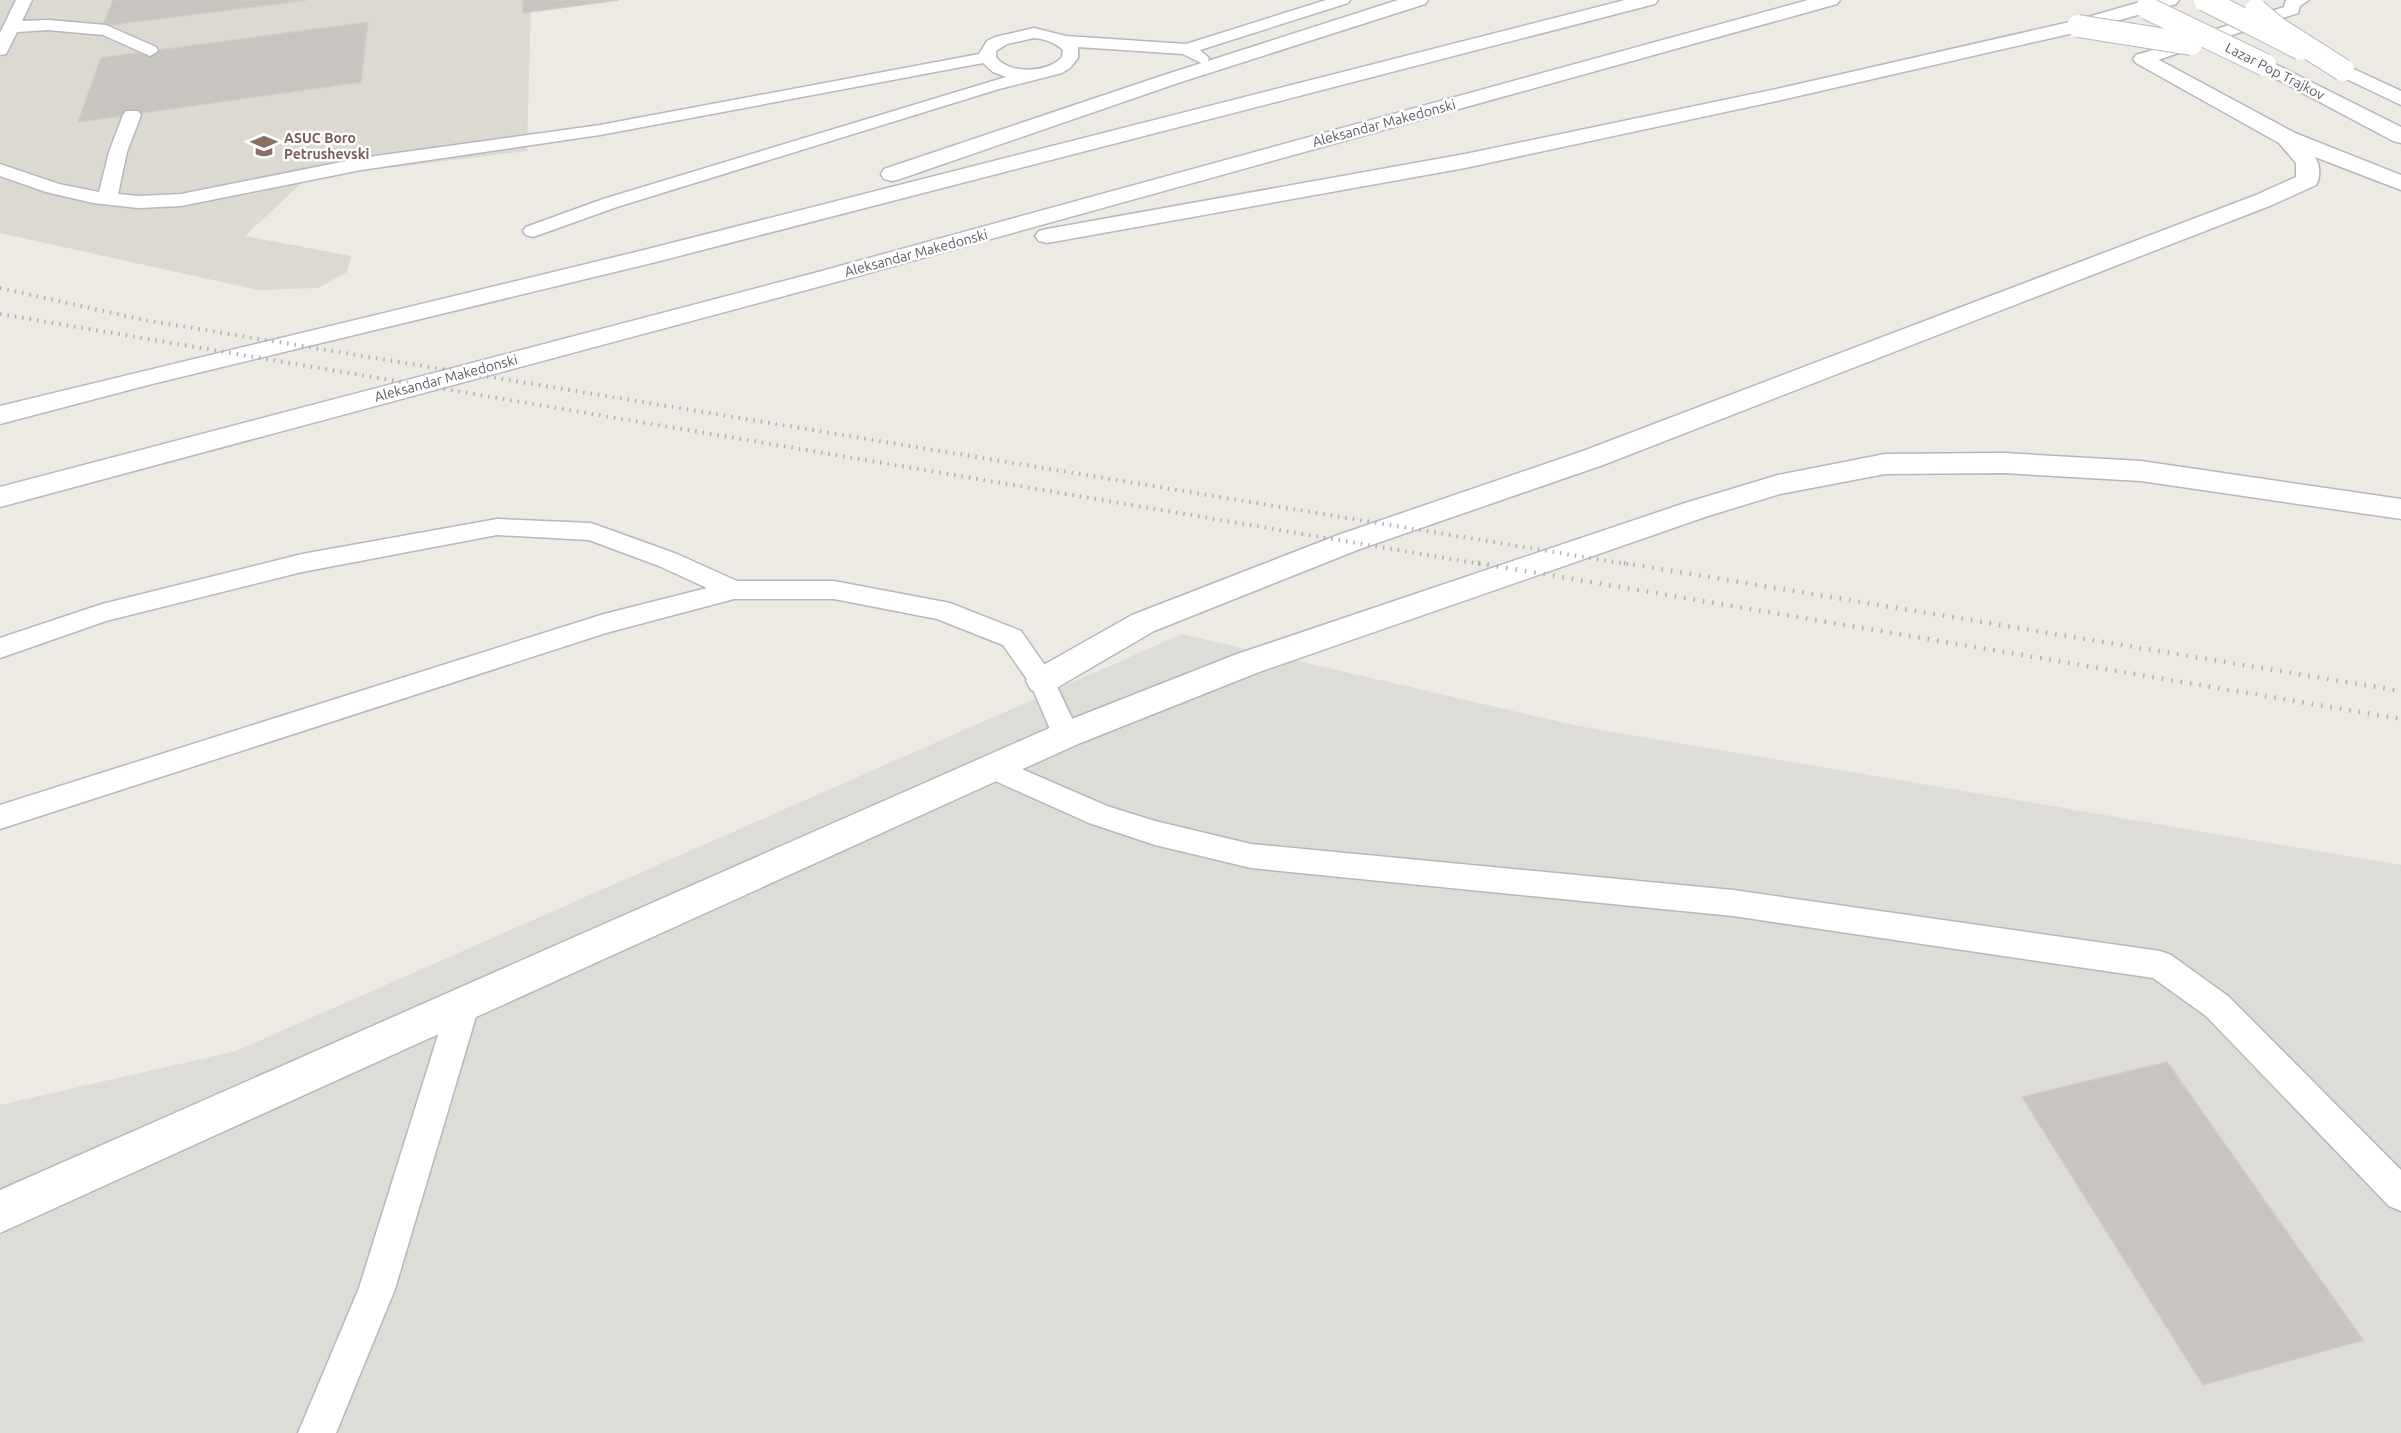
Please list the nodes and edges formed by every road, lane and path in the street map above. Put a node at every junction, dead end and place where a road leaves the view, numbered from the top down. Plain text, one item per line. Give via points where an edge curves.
1 (24, 0) edge
2 (1342, 0) edge
3 (1418, 0) edge
4 (1648, 0) edge
5 (1830, 0) edge
6 (2169, 0) edge
7 (2205, 0) edge
8 (2249, 0) edge
9 (2301, 0) edge
10 (2139, 4) edge
11 (2078, 26) junction
12 (11, 27) junction
13 (1065, 41) junction
14 (1188, 49) junction
15 (0, 50) edge
16 (150, 51) dead end
17 (988, 57) junction
18 (2143, 59) joint
19 (2265, 65) junction
20 (1211, 66) junction
21 (2343, 70) junction
22 (1036, 74) junction
23 (2401, 99) edge
24 (132, 115) dead end
25 (2401, 136) edge
26 (2287, 138) junction
27 (0, 170) edge
28 (2401, 183) edge
29 (107, 199) junction
30 (533, 231) dead end
31 (647, 258) junction
32 (827, 277) junction
33 (0, 416) edge
34 (0, 497) edge
35 (2401, 509) edge
36 (734, 590) junction
37 (0, 648) edge
38 (1042, 681) junction
39 (1066, 735) junction
40 (992, 767) junction
41 (0, 817) edge
42 (464, 1003) junction
43 (2401, 1194) edge
44 (0, 1212) edge
45 (317, 1433) edge

1 - 12 lane
2 - 14 lane
3 - 20 street
4 - 31 street
5 - 32 street, Aleksandar Makedonski
6 - 10 street
7 - 21 street, Lazar Pop Trajkov, bridge
8 - 21 street, bridge via 2277,28
9 - 18 lane via 2292,3 2292,10
10 - 11 street, bridge
10 - 19 street, Lazar Pop Trajkov, bridge
11 - 19 street, bridge via 2192,44
11 - 32 street via 1465,161
12 - 15 lane
12 - 16 lane via 48,25 106,30
13 - 14 lane
13 - 17 lane via 1043,34 1020,34 996,42
13 - 22 lane via 1071,49 1070,58 1063,65
14 - 20 lane
17 - 22 lane via 992,64 1008,72
17 - 29 lane via 600,130 361,164 181,200
18 - 26 street
19 - 25 street, Lazar Pop Trajkov
20 - 31 street
21 - 23 street, Lazar Pop Trajkov
22 - 30 lane via 610,203
24 - 29 lane
26 - 28 street
26 - 38 street via 2307,162 2308,180 2264,200 1593,458 1349,542 1143,622
27 - 29 lane via 48,188
31 - 33 street
32 - 34 street, Aleksandar Makedonski
35 - 39 street via 2141,471 2004,463 1886,464 1778,484 1695,510 1248,663
36 - 37 lane via 591,532 497,527 291,566 102,613
36 - 38 lane via 834,590 941,610 1012,638
36 - 41 lane via 604,624
38 - 39 lane
39 - 40 street
40 - 42 street
40 - 43 lane via 1099,815 1251,856 1734,903 2160,965 2217,1006
42 - 44 street
42 - 45 lane via 377,1289

